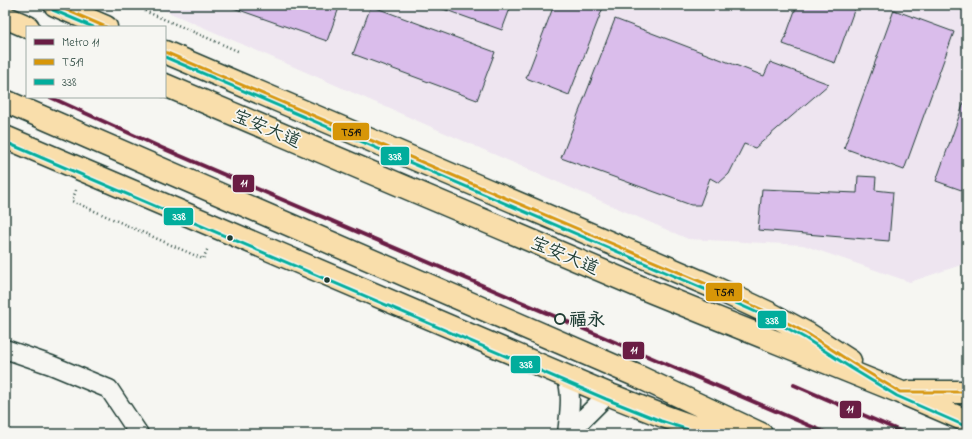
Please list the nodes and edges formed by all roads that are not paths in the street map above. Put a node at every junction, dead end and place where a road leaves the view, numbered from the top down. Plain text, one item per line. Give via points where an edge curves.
1 (55, 5) edge
2 (5, 17) edge
3 (26, 26) edge
4 (104, 26) edge
5 (166, 52) edge
6 (166, 85) edge
7 (5, 100) edge
8 (5, 137) edge
9 (5, 349) edge
10 (566, 376) junction
11 (900, 392) junction
12 (967, 392) edge
13 (608, 394) junction
14 (967, 421) edge
15 (139, 434) edge
16 (567, 434) edge
17 (719, 434) edge
18 (762, 434) edge

1 - 4 main road
2 - 3 main road
5 - 11 main road via 769,313 808,334
6 - 11 main road, 宝安大道 via 652,292
7 - 18 main road via 635,375
8 - 10 main road
9 - 15 street via 109,389
10 - 13 main road
10 - 16 street via 570,399
11 - 12 main road
11 - 14 main road, 宝安大道
13 - 16 street
13 - 17 main road via 690,426

